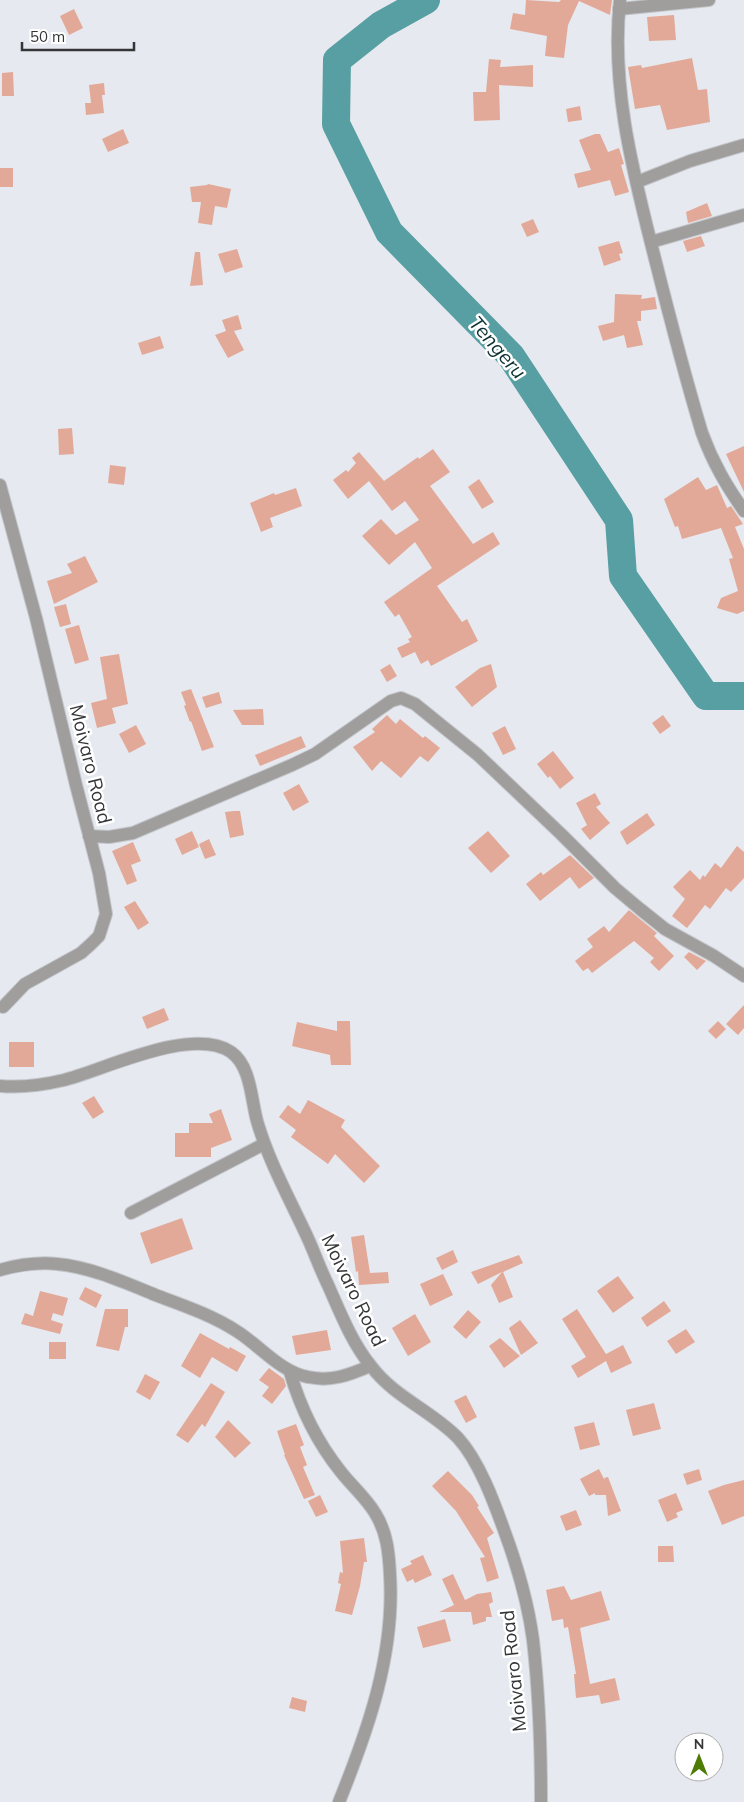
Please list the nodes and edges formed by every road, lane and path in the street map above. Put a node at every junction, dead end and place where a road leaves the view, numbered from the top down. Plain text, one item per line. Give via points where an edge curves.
1 (709, 0) edge
2 (619, 4) edge
3 (744, 145) edge
4 (636, 182) junction
5 (744, 215) edge
6 (651, 242) junction
7 (0, 485) edge
8 (744, 511) edge
9 (89, 836) junction
10 (744, 976) edge
11 (1, 1008) edge
12 (0, 1086) edge
13 (264, 1144) junction
14 (131, 1213) dead end
15 (0, 1270) edge
16 (370, 1366) junction
17 (290, 1372) junction
18 (339, 1802) edge
19 (541, 1802) edge

1 - 2 street
2 - 4 street via 617,48 620,83
3 - 4 street
4 - 6 street
5 - 6 street
6 - 8 street via 702,433 723,481
7 - 9 street, Moivaro Road
9 - 10 street via 122,836 139,831 292,765 321,750 391,701 401,698 415,704 478,755 640,909 665,929
9 - 11 street, Moivaro Road via 106,914 99,936 81,953 25,984
12 - 13 street, Moivaro Road via 34,1086 65,1079 178,1045 216,1045 230,1052 243,1067
13 - 14 street
13 - 16 street, Moivaro Road via 338,1307
15 - 17 street via 36,1263 57,1264 119,1281 237,1331
16 - 17 street via 338,1379 326,1380
16 - 19 street, Moivaro Road via 387,1384 458,1438 479,1471 503,1527 525,1598 533,1639
17 - 18 street via 296,1394 317,1439 374,1511 384,1531 389,1555 391,1602 388,1638 368,1722

